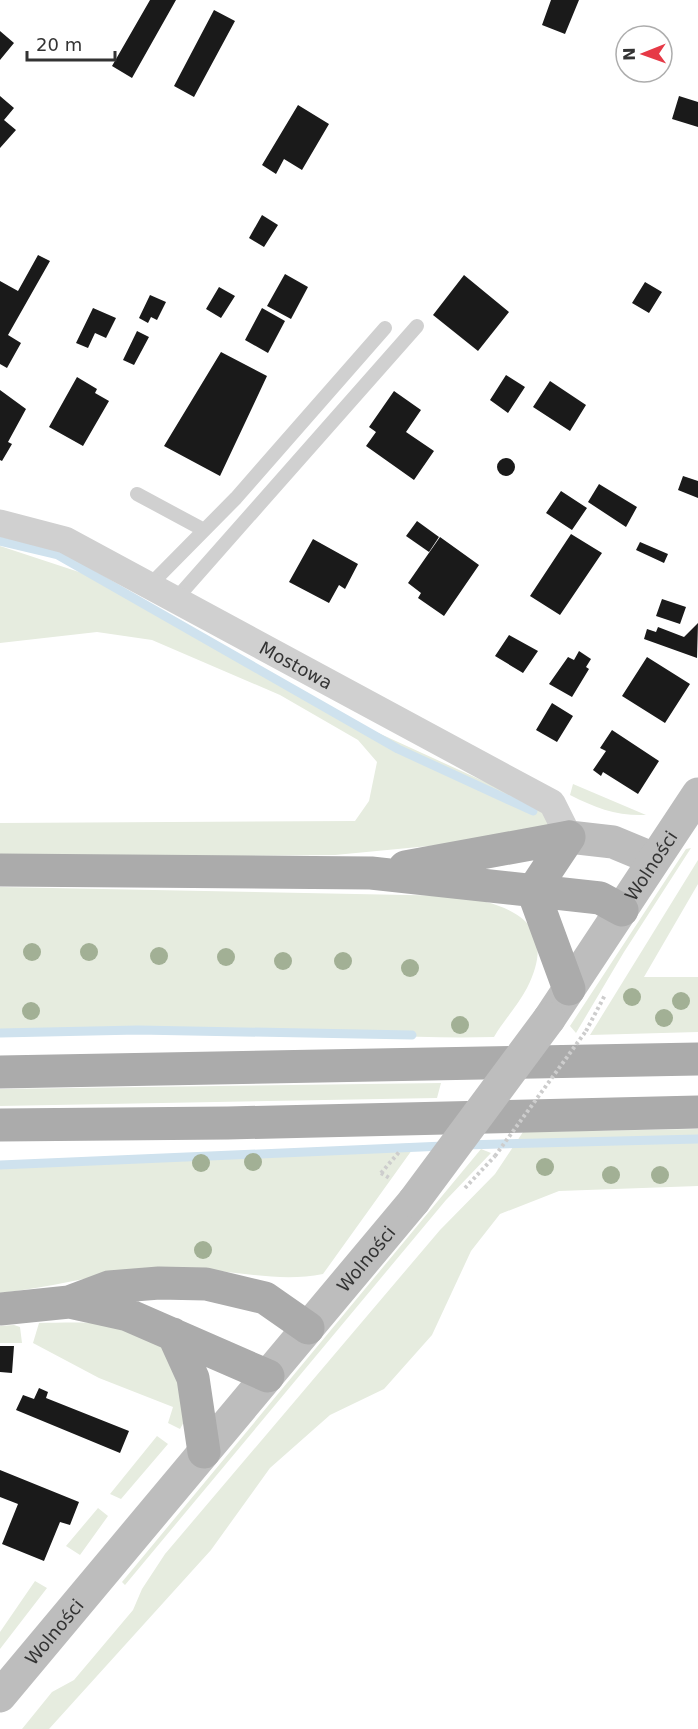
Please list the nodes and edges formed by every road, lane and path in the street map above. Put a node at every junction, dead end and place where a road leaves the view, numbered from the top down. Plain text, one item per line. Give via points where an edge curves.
1 (417, 326) dead end
2 (385, 328) dead end
3 (137, 494) dead end
4 (0, 523) edge
5 (204, 530) junction
6 (149, 586) junction
7 (175, 600) junction
8 (698, 794) edge
9 (569, 837) junction
10 (654, 859) junction
11 (0, 870) edge
12 (371, 873) junction
13 (533, 891) junction
14 (621, 910) junction
15 (569, 989) junction
16 (585, 1031) dead end
17 (698, 1059) edge
18 (2, 1071) edge
19 (698, 1112) edge
20 (0, 1125) edge
21 (404, 1147) dead end
22 (495, 1156) dead end
23 (381, 1173) dead end
24 (69, 1302) junction
25 (0, 1309) edge
26 (308, 1328) junction
27 (173, 1334) junction
28 (268, 1376) junction
29 (204, 1452) junction
30 (0, 1696) edge

1 - 7 lane
2 - 5 lane
3 - 5 lane
4 - 6 street, Mostowa via 65,540
5 - 6 lane
6 - 7 street, Mostowa
7 - 9 street, Mostowa via 552,803
8 - 10 street, Wolności
9 - 10 street via 614,842
9 - 12 main road
9 - 13 main road
10 - 14 street, Wolności
11 - 12 main road
12 - 13 main road
13 - 14 main road via 600,898
13 - 15 main road
14 - 15 street, Wolności
15 - 26 street, Wolności, bridge via 414,1201
16 - 22 path, bridge
17 - 18 main road
19 - 20 main road
21 - 23 path
24 - 25 main road
24 - 26 main road via 109,1287 206,1284 265,1298
24 - 27 main road via 128,1315
26 - 28 street, Wolności
27 - 28 main road
27 - 29 main road via 193,1378
28 - 29 street, Wolności
29 - 30 street, Wolności

